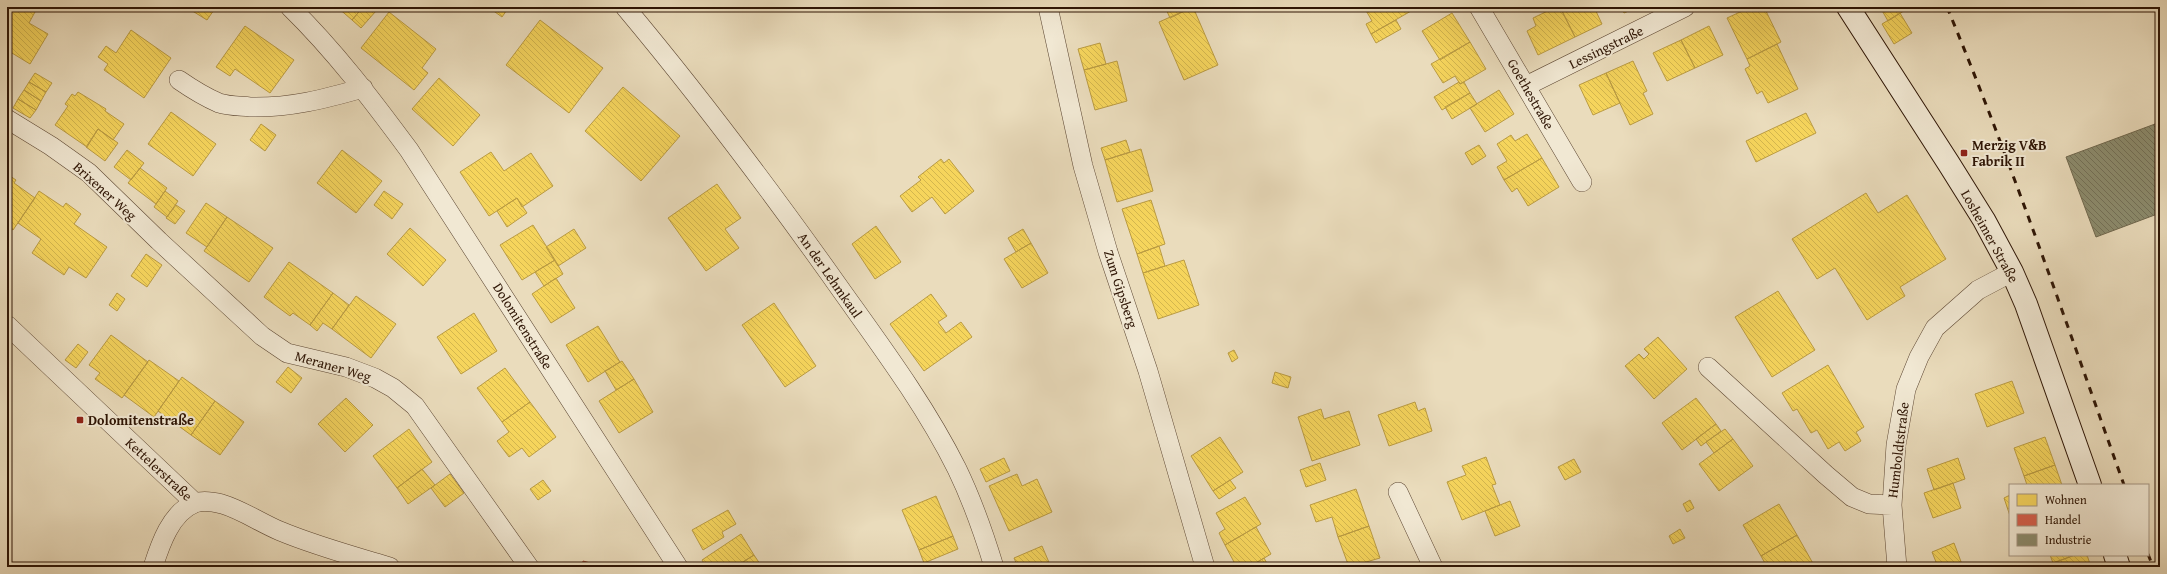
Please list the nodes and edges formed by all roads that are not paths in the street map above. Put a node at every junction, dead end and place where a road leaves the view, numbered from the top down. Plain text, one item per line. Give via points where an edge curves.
1 (290, 7) edge
2 (625, 7) edge
3 (1048, 7) edge
4 (1479, 7) edge
5 (1685, 7) edge
6 (1848, 7) edge
7 (179, 80) dead end
8 (1526, 86) junction
9 (363, 88) junction
10 (7, 119) edge
11 (1582, 182) dead end
12 (159, 241) joint
13 (2012, 272) junction
14 (7, 325) edge
15 (1708, 367) dead end
16 (2090, 484) edge
17 (1398, 492) dead end
18 (195, 503) junction
19 (1892, 506) junction
20 (2115, 556) edge
21 (153, 567) edge
22 (390, 567) edge
23 (529, 567) edge
24 (678, 567) edge
25 (994, 567) edge
26 (1205, 567) edge
27 (1434, 567) edge
28 (1897, 567) edge
29 (2119, 567) edge

1 - 9 street, Dolomitenstraße via 314,30
2 - 25 street, An der Lehmkaul via 675,67 781,205 905,380 957,469 984,533
3 - 26 street, Zum Gipsberg via 1083,166 1108,252 1148,371
4 - 8 street, Goethestraße
5 - 8 street, Lessingstraße
6 - 13 main road, Losheimer Straße via 1976,208
7 - 9 street via 221,103 273,108 294,106
8 - 11 street, Goethestraße
9 - 24 street, Dolomitenstraße via 409,150
10 - 12 street, Brixener Weg via 89,173
12 - 23 street, Meraner Weg via 262,336 286,353 346,367 375,378 393,388 415,406
13 - 16 main road, Losheimer Straße via 2026,304
13 - 19 street, Humboldtstraße via 1978,290 1935,328 1919,357 1906,388 1896,445
14 - 18 street, Kettelerstraße
15 - 19 street, Humboldtstraße via 1852,497 1869,504
17 - 27 street
18 - 21 street via 182,511 171,526 160,544
18 - 22 street, Kettelerstraße via 206,501 222,504 308,542
19 - 28 street, Humboldtstraße
20 - 29 main road

